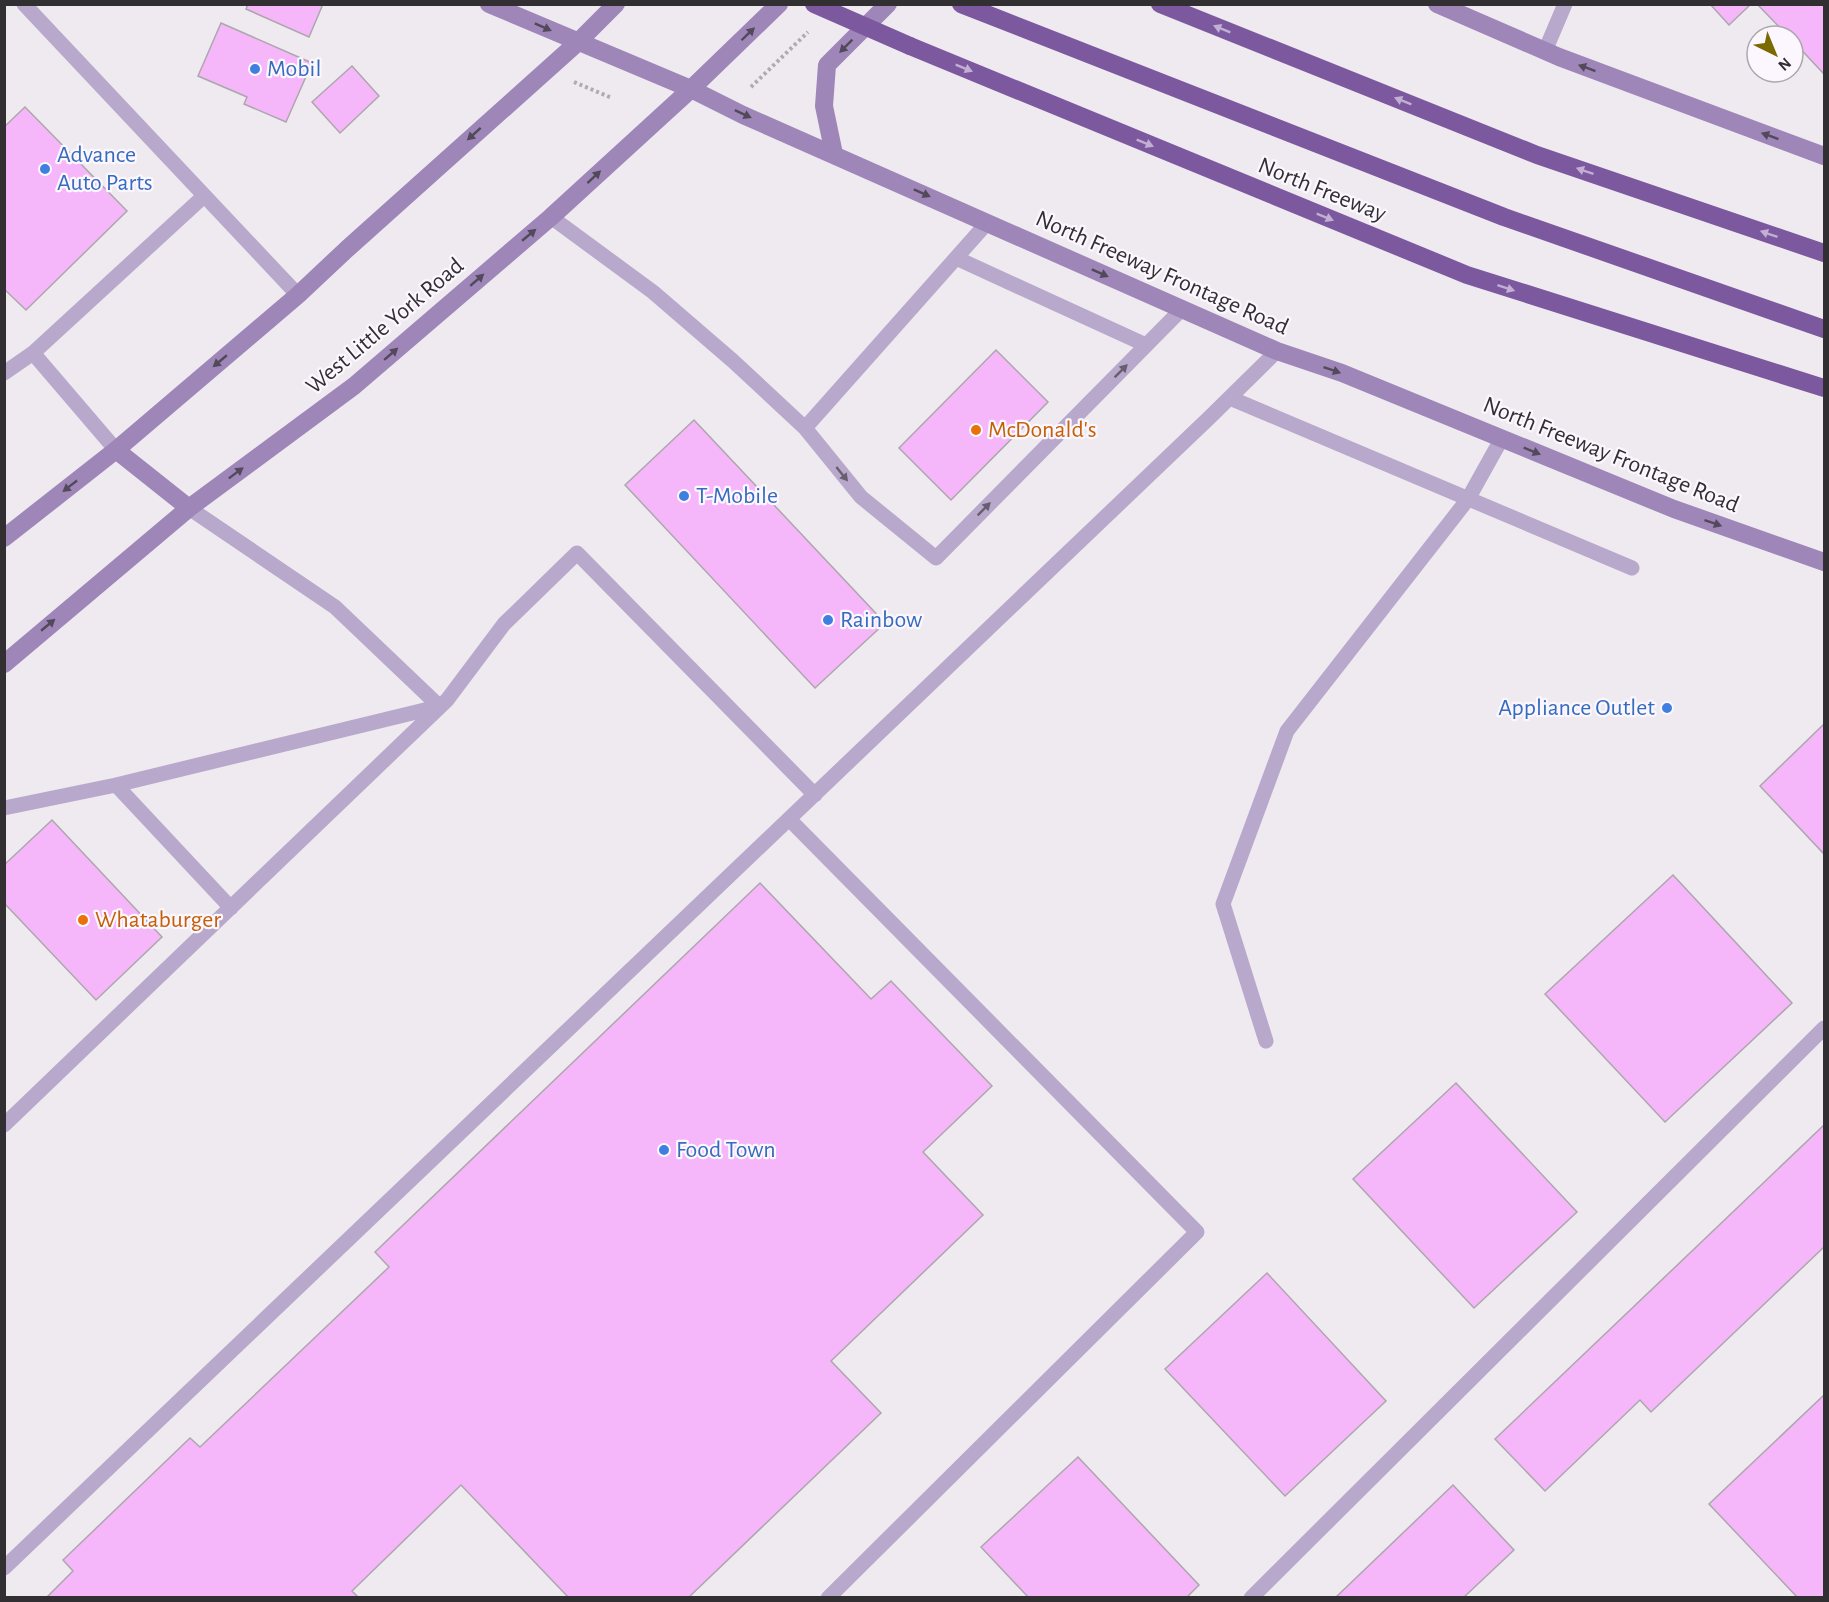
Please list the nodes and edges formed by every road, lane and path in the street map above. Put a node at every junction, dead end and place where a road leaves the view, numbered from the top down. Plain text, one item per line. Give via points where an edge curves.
1 (24, 4) edge
2 (489, 4) edge
3 (616, 4) edge
4 (779, 4) edge
5 (814, 4) edge
6 (888, 4) edge
7 (962, 4) edge
8 (1160, 4) edge
9 (1437, 4) edge
10 (1565, 4) edge
11 (812, 28) dead end
12 (577, 42) junction
13 (1545, 51) junction
14 (574, 82) dead end
15 (691, 89) junction
16 (748, 90) dead end
17 (612, 98) dead end
18 (834, 154) junction
19 (1824, 156) edge
20 (204, 196) junction
21 (551, 217) junction
22 (987, 223) junction
23 (1824, 253) edge
24 (957, 258) junction
25 (298, 295) junction
26 (1182, 309) junction
27 (1824, 329) edge
28 (1146, 345) junction
29 (1277, 351) junction
30 (33, 353) junction
31 (4, 373) edge
32 (1824, 388) edge
33 (1230, 398) junction
34 (805, 428) junction
35 (1502, 438) junction
36 (116, 450) junction
37 (1468, 499) junction
38 (189, 508) junction
39 (6, 532) edge
40 (1824, 562) edge
41 (1632, 568) dead end
42 (4, 664) edge
43 (439, 706) junction
44 (116, 785) junction
45 (815, 795) junction
46 (4, 808) edge
47 (789, 819) junction
48 (231, 908) junction
49 (1824, 1028) edge
50 (1266, 1041) dead end
51 (4, 1125) edge
52 (4, 1568) edge
53 (828, 1598) edge
54 (1251, 1598) edge

1 - 20 lane
2 -> 12 main road, North Freeway Frontage Road
3 - 12 main road
15 -> 4 main road, West Little York Road
5 -> 32 highway, North Freeway, bridge via 1467,275
6 -> 18 main road via 827,65 824,106
7 - 27 highway, North Freeway via 1504,217
23 -> 8 highway via 1537,155
9 - 13 main road
10 - 13 lane
11 - 16 path
12 - 15 main road, North Freeway Frontage Road
12 -> 25 main road
19 -> 13 main road
14 - 17 path
15 -> 18 main road, North Freeway Frontage Road
21 -> 15 main road, West Little York Road
18 -> 22 main road, North Freeway Frontage Road
20 - 25 lane
20 - 30 lane
21 - 34 lane via 652,292
38 -> 21 main road, West Little York Road via 354,386
22 - 24 lane
22 -> 26 main road, North Freeway Frontage Road
24 - 28 lane
24 - 34 lane
25 -> 36 main road
26 - 28 lane
26 - 29 main road, North Freeway Frontage Road
34 -> 28 lane via 861,497 936,558
29 - 33 lane
29 -> 35 main road, North Freeway Frontage Road
30 - 31 lane
30 - 36 lane
33 - 37 lane
33 - 45 lane
35 - 37 lane
35 -> 40 main road, North Freeway Frontage Road via 1674,509
36 - 38 main road
36 -> 39 main road
37 - 41 lane
37 - 50 lane via 1287,730 1222,904
42 -> 38 main road, West Little York Road
38 - 43 lane via 335,608
43 - 44 lane
43 - 45 lane via 504,624 577,553
43 - 48 lane
44 - 46 lane
44 - 48 lane
45 - 47 lane
47 - 52 lane
47 - 53 lane via 1197,1232
48 - 51 lane
49 - 54 lane

